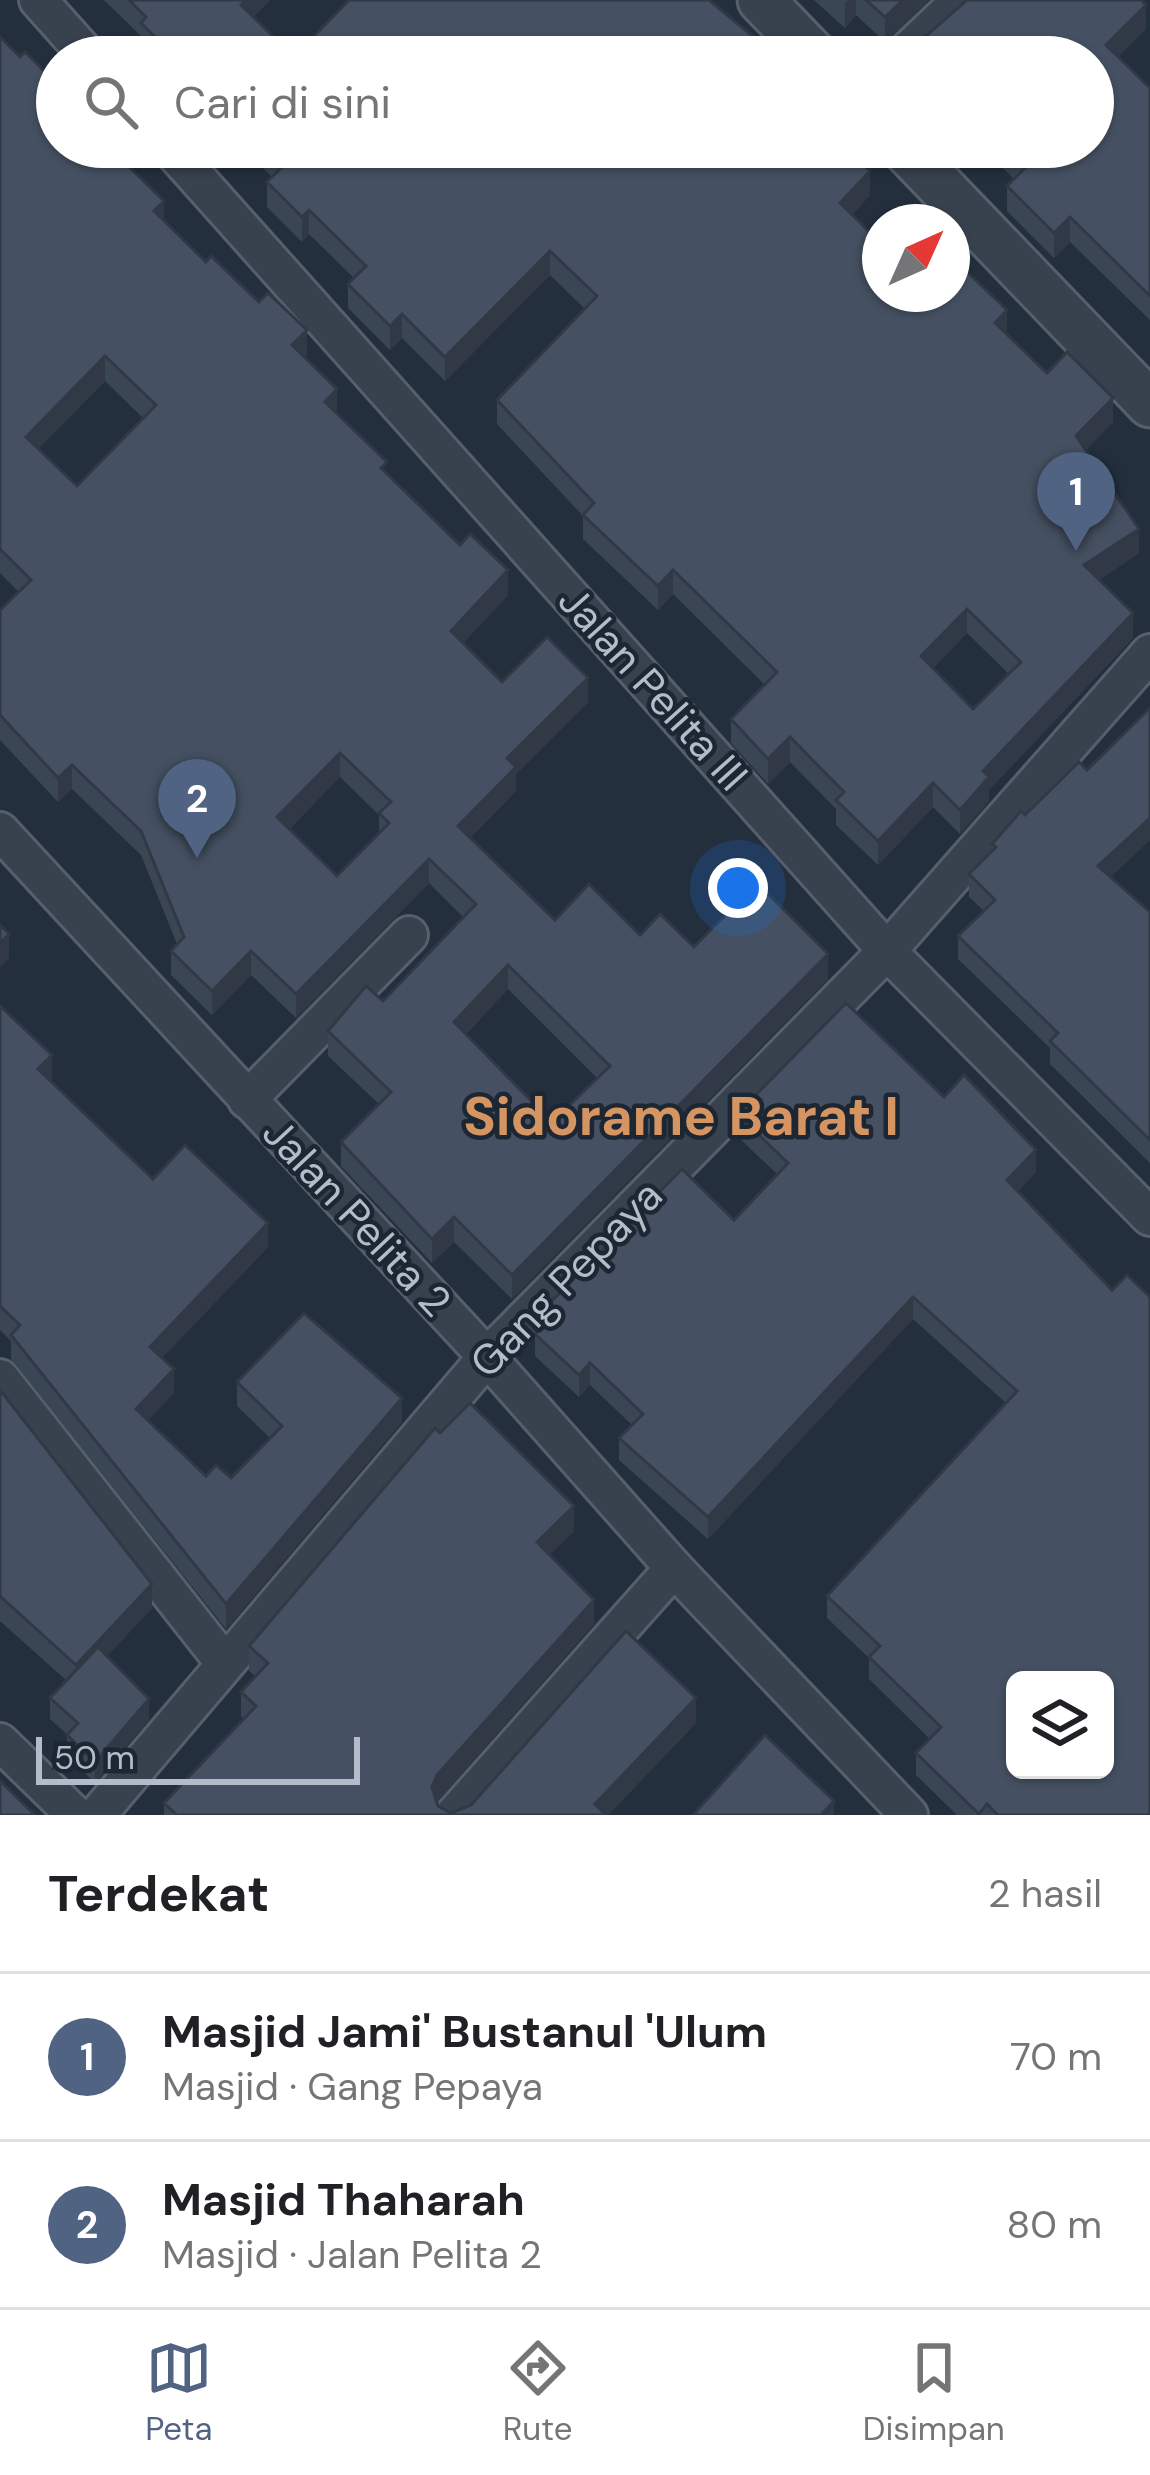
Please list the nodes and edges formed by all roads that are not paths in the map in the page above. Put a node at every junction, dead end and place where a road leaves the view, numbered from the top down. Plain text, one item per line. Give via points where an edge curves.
1 (38, 0) edge
2 (761, 0) edge
3 (961, 0) edge
4 (70, 36) edge
5 (796, 36) edge
6 (923, 36) edge
7 (188, 168) edge
8 (923, 168) edge
9 (1150, 404) edge
10 (1150, 653) edge
11 (0, 831) edge
12 (409, 935) dead end
13 (887, 951) junction
14 (247, 1100) junction
15 (1150, 1217) edge
16 (488, 1357) junction
17 (0, 1378) edge
18 (674, 1568) junction
19 (223, 1661) junction
20 (0, 1742) edge
21 (75, 1815) edge
22 (97, 1815) edge
23 (454, 1815) edge
24 (909, 1815) edge

1 - 4 street
2 - 5 street
3 - 6 street
7 - 13 street, Jalan Pelita III
8 - 9 street
10 - 13 street, Gang Pepaya
11 - 14 street, Jalan Pelita 2
12 - 14 street
13 - 15 street, Jalan Pelita III
13 - 16 street, Gang Pepaya
14 - 16 street, Jalan Pelita 2
16 - 18 street, Jalan Pelita 2
16 - 19 street, Gang Pepaya
17 - 19 street
18 - 23 street
18 - 24 street, Jalan Pelita 2
19 - 22 street, Gang Pepaya
20 - 21 street

